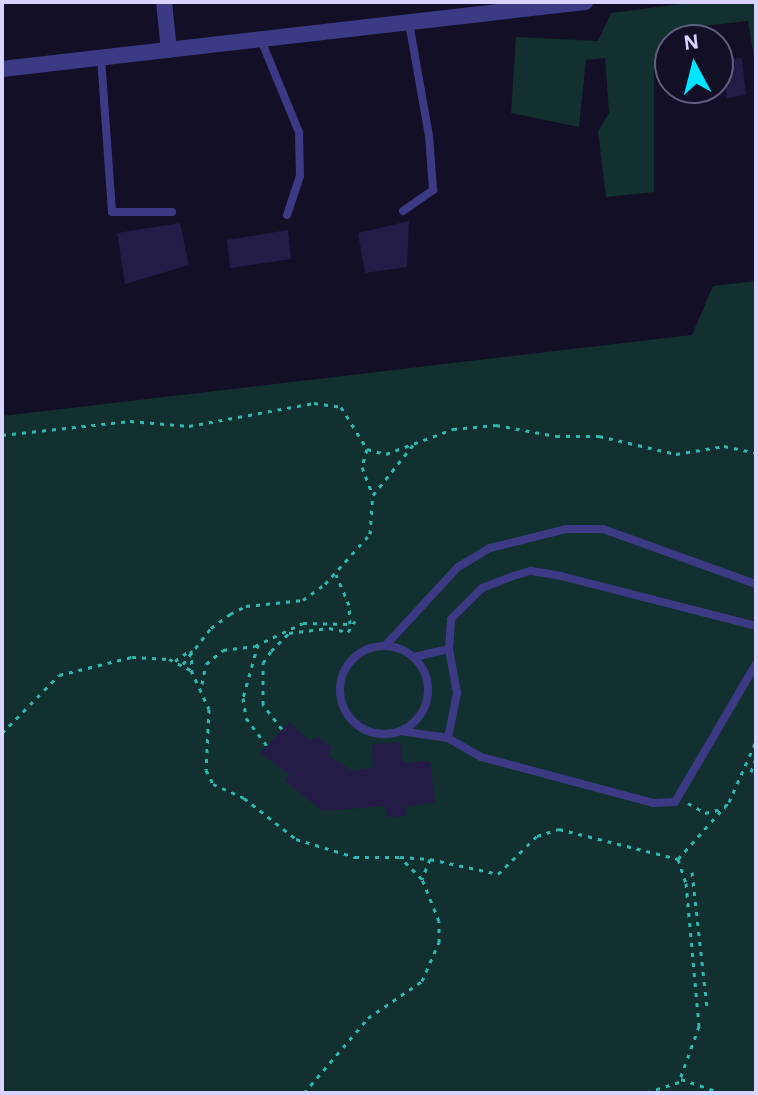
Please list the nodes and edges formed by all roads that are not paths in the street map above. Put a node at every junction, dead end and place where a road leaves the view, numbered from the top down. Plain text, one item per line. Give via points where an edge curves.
1 (164, 2) edge
2 (585, 2) edge
3 (408, 22) junction
4 (261, 39) junction
5 (169, 50) junction
6 (101, 57) junction
7 (2, 69) edge
8 (403, 211) dead end
9 (172, 212) dead end
10 (287, 215) dead end
11 (756, 584) edge
12 (756, 626) edge
13 (385, 646) junction
14 (449, 649) junction
15 (414, 657) junction
16 (756, 664) edge
17 (400, 731) junction
18 (448, 738) junction

1 - 5 street
2 - 3 street
3 - 4 street
3 - 8 lane via 433,190
4 - 5 street
4 - 10 lane via 299,132 300,176
5 - 6 street
6 - 7 street
6 - 9 lane via 112,212
11 - 13 lane via 603,529 566,529 490,548 458,567
12 - 14 lane via 531,571 482,588 463,602 451,619
13 - 15 lane
13 - 17 lane via 371,648 348,664 339,691 348,718 359,727 386,735
14 - 15 lane
14 - 18 lane via 457,693
15 - 17 lane via 423,669 428,698 413,724
16 - 18 lane via 675,802 654,803 481,757
17 - 18 lane

